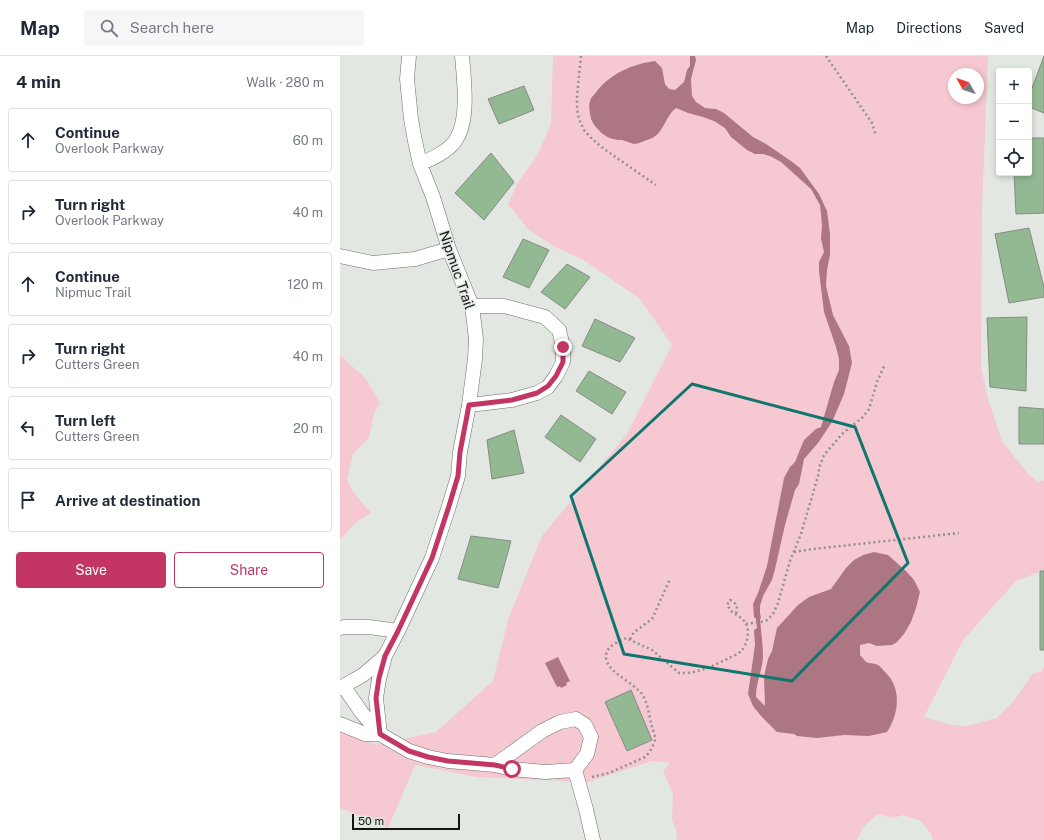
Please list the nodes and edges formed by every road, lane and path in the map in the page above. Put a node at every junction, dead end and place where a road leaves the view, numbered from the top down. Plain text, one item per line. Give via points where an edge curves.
1 (409, 56) edge
2 (462, 56) edge
3 (581, 56) edge
4 (826, 56) edge
5 (876, 136) dead end
6 (420, 164) junction
7 (656, 185) dead end
8 (449, 249) junction
9 (340, 256) edge
10 (472, 306) junction
11 (885, 364) dead end
12 (469, 405) junction
13 (959, 533) dead end
14 (794, 552) junction
15 (670, 579) dead end
16 (736, 614) junction
17 (746, 624) junction
18 (340, 628) edge
19 (398, 631) junction
20 (630, 639) junction
21 (385, 656) junction
22 (342, 688) edge
23 (340, 724) edge
24 (380, 734) junction
25 (495, 765) junction
26 (576, 774) junction
27 (594, 840) edge

1 - 6 street, Nipmuc Trail via 407,79 411,119
2 - 6 street via 464,115 457,138 436,157
3 - 7 path via 577,109 584,130 604,149
4 - 5 path via 872,123
6 - 8 street, Nipmuc Trail
8 - 9 street via 415,260 373,263
8 - 10 street, Nipmuc Trail
10 - 12 street, Nipmuc Trail via 476,338
10 - 12 street via 504,306 545,317 559,330 563,362 548,386 537,393 512,400
11 - 14 path via 869,410 834,442 824,455
12 - 19 street, Nipmuc Trail via 458,476 449,506 432,558
13 - 14 path
14 - 17 path via 773,614 767,620
15 - 20 path via 652,619
16 - 16 path via 727,605 730,600 737,606
16 - 17 path
17 - 20 path via 748,632 740,653 714,666 687,674 679,674 652,650
18 - 19 street via 369,627
19 - 21 street, Nipmuc Trail
20 - 26 path via 626,638 610,647 606,659 609,667 641,693 655,739 645,757 609,773 588,778
21 - 22 street, Nipmuc Trail via 363,675
21 - 24 street via 376,698
22 - 24 street
23 - 24 street via 365,734
24 - 25 street via 409,751 428,757
25 - 26 street via 512,769
25 - 26 street via 542,731 560,722 576,719 585,725 591,737 587,754
26 - 27 street

